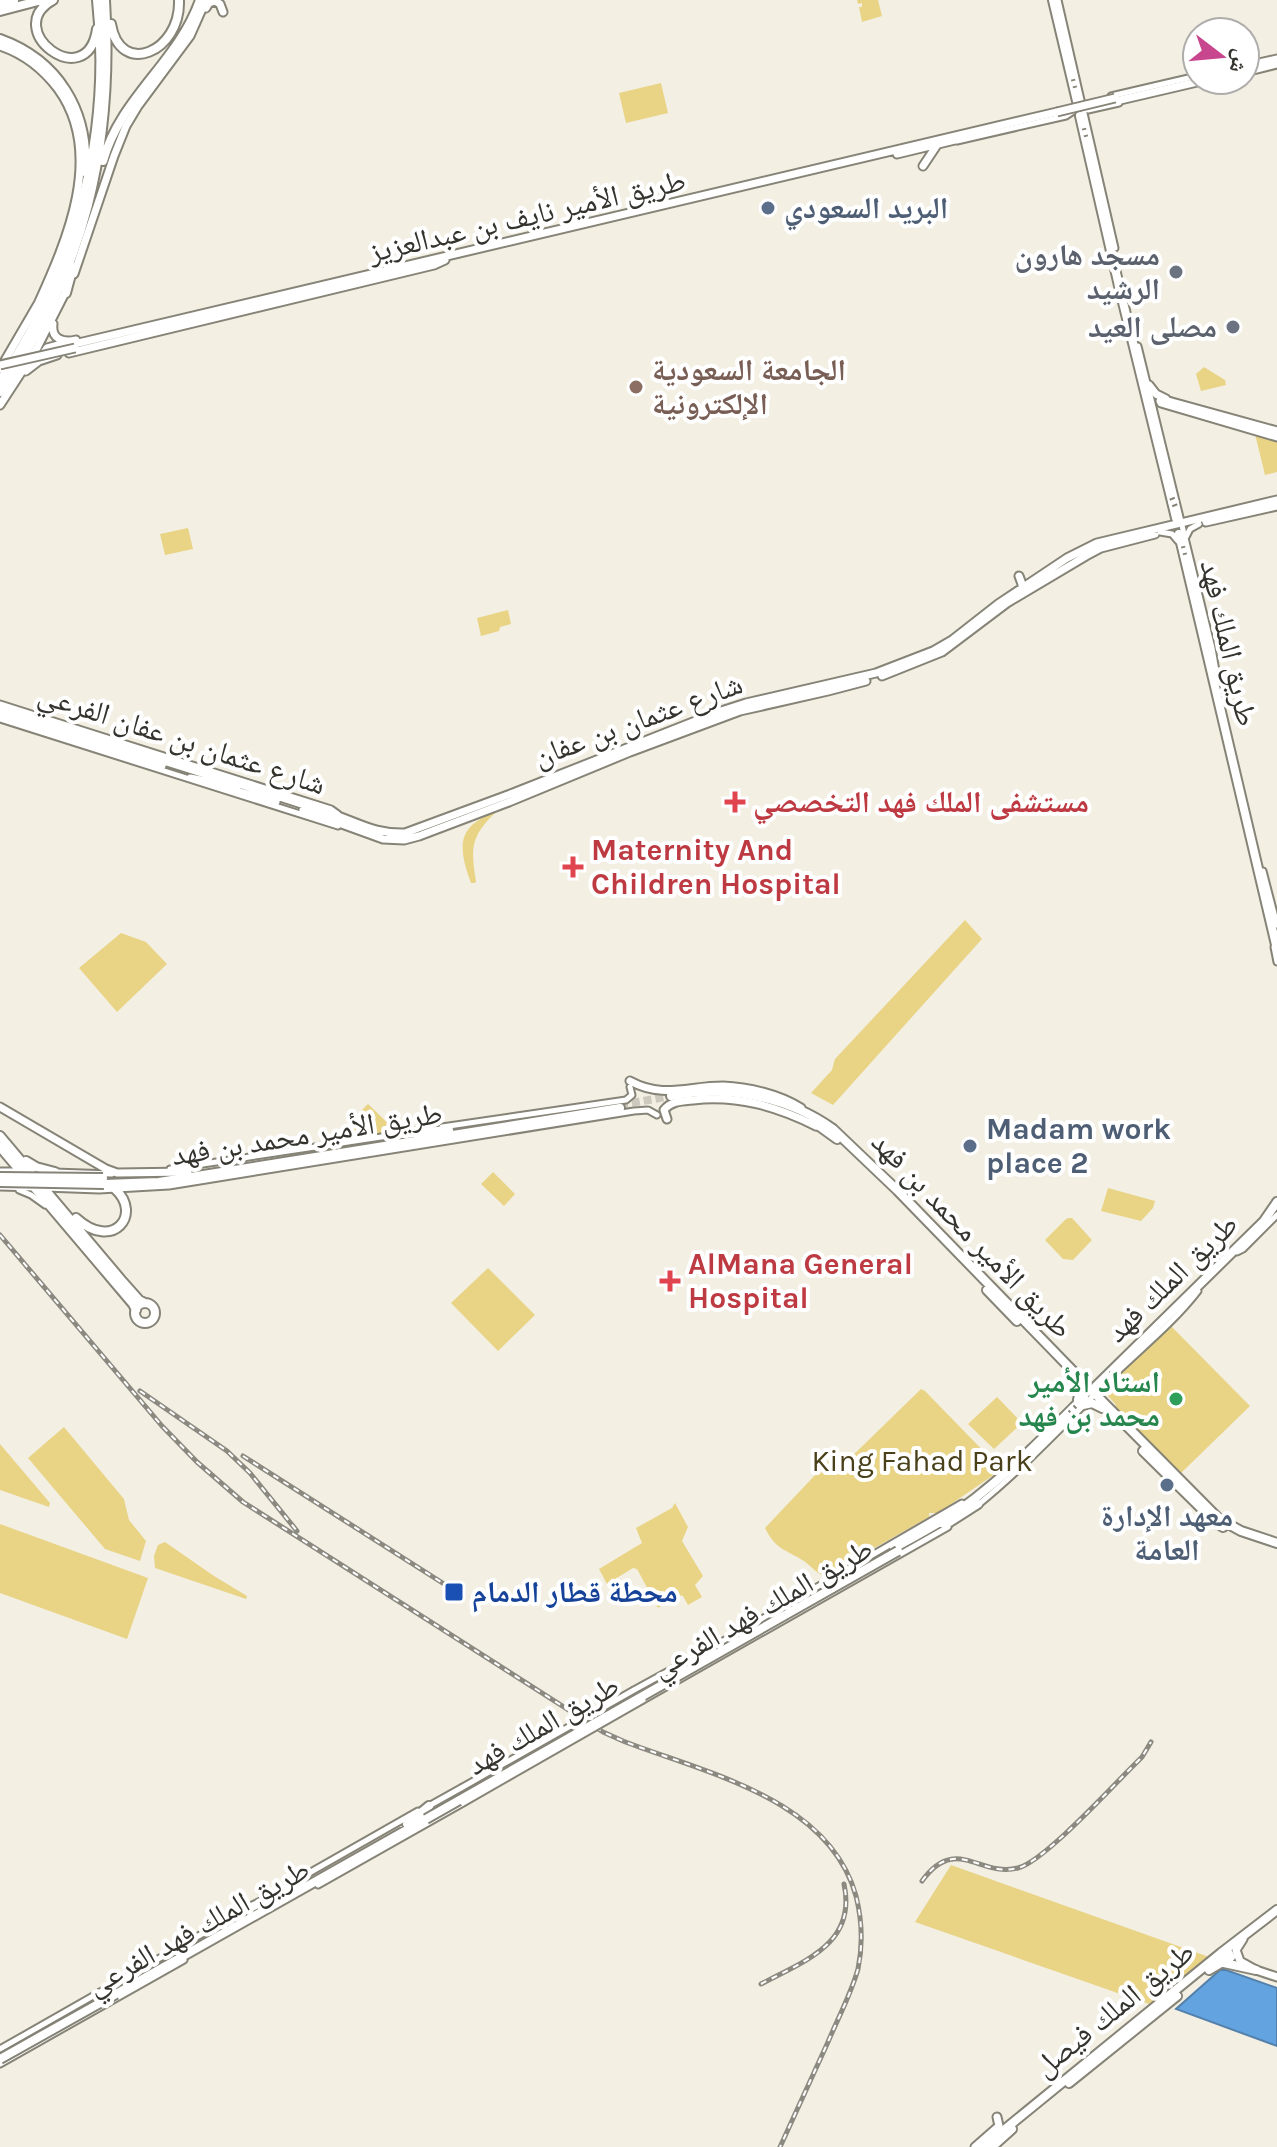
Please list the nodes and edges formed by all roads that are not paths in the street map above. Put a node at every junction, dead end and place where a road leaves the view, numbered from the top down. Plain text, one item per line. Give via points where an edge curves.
1 (14, 0) edge
2 (42, 0) edge
3 (53, 0) edge
4 (97, 0) edge
5 (106, 0) edge
6 (179, 0) edge
7 (203, 0) edge
8 (1054, 0) edge
9 (0, 3) edge
10 (0, 11) edge
11 (223, 12) dead end
12 (195, 28) junction
13 (0, 39) edge
14 (0, 46) edge
15 (1181, 81) edge
16 (1181, 86) edge
17 (1181, 87) edge
18 (1095, 100) junction
19 (1111, 101) junction
20 (1080, 108) junction
21 (1096, 109) junction
22 (1061, 113) junction
23 (1086, 134) junction
24 (942, 142) junction
25 (923, 166) dead end
26 (88, 212) junction
27 (635, 214) junction
28 (79, 228) junction
29 (71, 240) junction
30 (1115, 248) junction
31 (464, 252) junction
32 (445, 260) junction
33 (365, 277) junction
34 (1117, 277) junction
35 (66, 293) junction
36 (278, 298) junction
37 (38, 304) junction
38 (58, 310) junction
39 (187, 318) junction
40 (207, 320) junction
41 (167, 322) junction
42 (21, 335) junction
43 (72, 345) junction
44 (1138, 346) junction
45 (50, 357) junction
46 (0, 363) edge
47 (0, 381) edge
48 (17, 381) junction
49 (1146, 384) junction
50 (0, 392) edge
51 (1171, 404) junction
52 (0, 405) edge
53 (1156, 413) junction
54 (1277, 434) edge
55 (1277, 500) edge
56 (1173, 501) junction
57 (1277, 506) edge
58 (1200, 522) junction
59 (1178, 525) junction
60 (1160, 530) junction
61 (1185, 551) junction
62 (1019, 576) dead end
63 (1023, 588) junction
64 (1018, 597) junction
65 (948, 642) junction
66 (928, 659) junction
67 (1214, 674) junction
68 (0, 712) edge
69 (80, 729) junction
70 (47, 730) junction
71 (95, 750) junction
72 (133, 751) junction
73 (162, 771) junction
74 (212, 777) junction
75 (273, 798) junction
76 (319, 815) junction
77 (349, 825) junction
78 (393, 840) junction
79 (1253, 852) junction
80 (1263, 871) junction
81 (1277, 925) edge
82 (1277, 937) edge
83 (1277, 949) edge
84 (1277, 962) edge
85 (630, 1084) joint
86 (674, 1097) junction
87 (0, 1107) edge
88 (617, 1108) junction
89 (657, 1115) dead end
90 (667, 1119) dead end
91 (460, 1132) junction
92 (400, 1134) junction
93 (0, 1136) edge
94 (423, 1144) junction
95 (0, 1147) edge
96 (16, 1154) junction
97 (25, 1171) junction
98 (55, 1172) junction
99 (117, 1173) junction
100 (130, 1173) junction
101 (193, 1174) junction
102 (218, 1178) junction
103 (1, 1181) edge
104 (39, 1188) junction
105 (115, 1189) junction
106 (1277, 1194) edge
107 (1277, 1202) edge
108 (1277, 1208) edge
109 (61, 1213) junction
110 (1277, 1215) edge
111 (1235, 1251) junction
112 (1202, 1283) junction
113 (145, 1303) junction
114 (136, 1310) junction
115 (1076, 1377) junction
116 (1096, 1388) junction
117 (1104, 1407) junction
118 (1071, 1412) junction
119 (995, 1487) junction
120 (981, 1490) junction
121 (978, 1504) junction
122 (945, 1519) junction
123 (937, 1529) junction
124 (1277, 1545) edge
125 (896, 1550) junction
126 (819, 1586) junction
127 (824, 1598) junction
128 (429, 1806) junction
129 (447, 1813) junction
130 (410, 1825) junction
131 (298, 1885) junction
132 (245, 1910) junction
133 (1277, 1910) edge
134 (1250, 1932) junction
135 (1215, 1963) junction
136 (1256, 1970) junction
137 (1277, 1977) edge
138 (115, 1991) junction
139 (62, 2014) junction
140 (60, 2030) junction
141 (0, 2057) edge
142 (997, 2117) dead end
143 (975, 2147) edge
144 (983, 2147) edge
145 (992, 2147) edge

1 - 9 highway
2 - 10 highway
3 - 4 highway via 34,18 35,37 48,52 68,57 91,46 97,32
4 - 28 highway via 96,135
5 - 6 highway via 118,43 142,53 160,46 173,31
5 - 26 highway via 106,104
7 - 12 main road
7 - 26 highway via 186,32 121,117
8 - 20 highway, طريق الملك فهد
8 - 20 main road
11 - 12 main road via 211,2
12 - 35 main road via 126,126
13 - 28 highway via 43,62 74,106 86,156
14 - 37 main road via 51,80 64,97 80,140 77,193
15 - 19 main road
16 - 19 main road
17 - 19 main road
18 - 19 main road
18 - 20 main road
18 - 20 main road
19 - 21 main road
19 - 22 main road, طريق الأمير نايف بن عبدالعزيز, bridge
20 - 21 main road
20 - 21 main road via 1089,113
20 - 22 main road
20 - 22 main road via 1074,117
20 - 22 main road via 1071,103
20 - 23 main road
20 - 30 highway, طريق الملك فهد
20 - 34 highway, طريق الملك فهد
22 - 24 main road, طريق الأمير نايف بن عبدالعزيز
23 - 30 main road
23 - 34 main road
24 - 25 main road
24 - 27 main road, طريق الأمير نايف بن عبدالعزيز
26 - 28 highway
27 - 31 main road, طريق الأمير نايف بن عبدالعزيز
27 - 32 main road, طريق الأمير نايف بن عبدالعزيز
28 - 29 highway
28 - 35 highway
28 - 50 highway via 46,318
29 - 37 main road
29 - 47 highway via 41,311
30 - 44 highway, طريق الملك فهد
31 - 33 main road, طريق الأمير نايف بن عبدالعزيز
31 - 39 main road
32 - 33 main road, طريق الأمير نايف بن عبدالعزيز
32 - 40 main road
33 - 36 main road, طريق الأمير نايف بن عبدالعزيز
34 - 49 highway, طريق الملك فهد
35 - 38 main road
36 - 39 main road, طريق الأمير نايف بن عبدالعزيز
36 - 41 main road, طريق الأمير نايف بن عبدالعزيز
37 - 42 main road
38 - 43 main road via 53,332
38 - 48 main road
39 - 40 main road
39 - 41 main road
39 - 43 main road, طريق الأمير نايف بن عبدالعزيز
40 - 45 main road
41 - 43 main road, طريق الأمير نايف بن عبدالعزيز
42 - 46 main road
42 - 46 main road
43 - 45 main road via 47,348 44,354
43 - 46 main road, طريق الأمير نايف بن عبدالعزيز, bridge
44 - 49 main road
44 - 59 highway, طريق الملك فهد
45 - 48 main road via 33,364
48 - 52 main road
49 - 51 main road
49 - 53 main road
49 - 56 main road
49 - 59 highway, طريق الملك فهد
51 - 53 main road via 1158,406
51 - 54 main road
53 - 56 main road
55 - 58 main road, شارع عثمان بن عفان
56 - 59 main road
57 - 58 main road, شارع عثمان بن عفان
58 - 59 main road, شارع عثمان بن عفان
58 - 59 main road via 1186,518
58 - 61 main road via 1188,531
59 - 60 main road, شارع عثمان بن عفان
59 - 60 main road via 1172,534
59 - 61 main road
59 - 61 main road
59 - 67 highway, طريق الملك فهد
60 - 63 main road, شارع عثمان بن عفان via 1084,548
60 - 64 main road, شارع عثمان بن عفان via 1101,548
61 - 67 main road via 1213,652
62 - 63 main road
63 - 64 main road
63 - 65 main road, شارع عثمان بن عفان
64 - 66 main road, شارع عثمان بن عفان
65 - 66 main road
65 - 77 main road, شارع عثمان بن عفان via 876,673 718,712 412,832 380,833
66 - 78 main road, شارع عثمان بن عفان via 840,688 740,711 419,836
67 - 79 highway, طريق الملك فهد
67 - 80 highway, طريق الملك فهد
68 - 69 main road, شارع عثمان بن عفان الفرعي
68 - 70 main road, شارع عثمان بن عفان
68 - 71 main road, شارع عثمان بن عفان الفرعي
68 - 72 main road, شارع عثمان بن عفان
69 - 72 main road
69 - 74 main road, شارع عثمان بن عفان الفرعي
70 - 71 main road
70 - 74 main road, شارع عثمان بن عفان
71 - 73 main road, شارع عثمان بن عفان الفرعي
72 - 74 main road, شارع عثمان بن عفان
73 - 74 main road
73 - 77 main road, شارع عثمان بن عفان الفرعي
74 - 75 main road, شارع عثمان بن عفان
74 - 77 main road, شارع عثمان بن عفان الفرعي via 331,809
75 - 76 main road, شارع عثمان بن عفان
75 - 77 main road, شارع عثمان بن عفان
76 - 77 main road
76 - 78 main road, شارع عثمان بن عفان
77 - 78 main road via 376,840
79 - 83 highway, طريق الملك فهد
79 - 84 main road
80 - 81 main road
80 - 82 highway, طريق الملك فهد
85 - 86 main road
85 - 88 main road via 633,1093
86 - 90 main road via 665,1109
86 - 115 highway, طريق الأمير محمد بن فهد via 710,1091 746,1094 780,1103 847,1141
87 - 99 main road
88 - 89 main road
88 - 91 highway, طريق الأمير محمد بن فهد
88 - 92 main road
88 - 94 main road
91 - 92 highway
91 - 94 highway
91 - 101 highway, طريق الأمير محمد بن فهد
92 - 100 main road
93 - 96 highway
94 - 102 main road
95 - 97 highway
96 - 97 highway
96 - 98 highway
97 - 98 main road
97 - 103 main road
97 - 104 highway
98 - 99 main road
99 - 100 main road
100 - 101 main road
101 - 102 highway
101 - 103 highway, طريق الأمير محمد بن فهد, bridge via 159,1182
102 - 105 main road
103 - 104 main road
103 - 109 main road
104 - 105 main road
104 - 109 highway
105 - 109 highway via 126,1208 113,1231 93,1231
106 - 111 main road
107 - 111 highway, طريق الملك فهد
108 - 111 highway, طريق الملك فهد
109 - 113 highway
109 - 114 highway
110 - 111 main road
111 - 112 highway, طريق الملك فهد
112 - 116 highway, طريق الملك فهد
112 - 116 main road, طريق الملك فهد الفرعي
113 - 114 highway
113 - 114 highway via 154,1309 151,1321 140,1322
115 - 116 highway, طريق الأمير محمد بن فهد
115 - 116 highway
115 - 116 highway via 1080,1390
116 - 117 highway, طريق الأمير محمد بن فهد
116 - 117 highway via 1092,1403
116 - 118 main road, طريق الملك فهد الفرعي
116 - 119 highway, طريق الملك فهد
116 - 122 highway, طريق الملك فهد via 983,1492
117 - 124 highway, طريق الأمير محمد بن فهد via 1219,1519
118 - 120 main road, طريق الملك فهد الفرعي
118 - 121 main road, طريق الملك فهد الفرعي
119 - 121 highway
119 - 123 highway, طريق الملك فهد
120 - 122 highway
120 - 126 main road, طريق الملك فهد الفرعي
121 - 123 highway
121 - 127 main road, طريق الملك فهد الفرعي
122 - 125 highway, طريق الملك فهد
123 - 125 highway, طريق الملك فهد
125 - 130 highway, طريق الملك فهد, bridge
126 - 127 main road
126 - 128 main road, طريق الملك فهد الفرعي, bridge
127 - 129 main road, طريق الملك فهد الفرعي, bridge
128 - 130 highway
128 - 132 main road, طريق الملك فهد الفرعي
129 - 130 highway
129 - 140 main road, طريق الملك فهد الفرعي
130 - 131 highway, طريق الملك فهد
130 - 138 highway, طريق الملك فهد
131 - 132 highway
131 - 138 highway, طريق الملك فهد
132 - 139 main road, طريق الملك فهد الفرعي
133 - 134 highway, طريق الملك فيصل
134 - 135 highway, طريق الملك فيصل
134 - 136 main road via 1236,1953
135 - 136 highway
135 - 144 highway, طريق الملك فيصل
135 - 145 highway, طريق الملك فيصل
136 - 137 main road
138 - 141 highway, طريق الملك فهد, bridge
139 - 140 main road via 34,2038
139 - 141 main road, طريق الملك فهد الفرعي
140 - 141 main road, طريق الملك فهد الفرعي
142 - 143 main road via 999,2126

